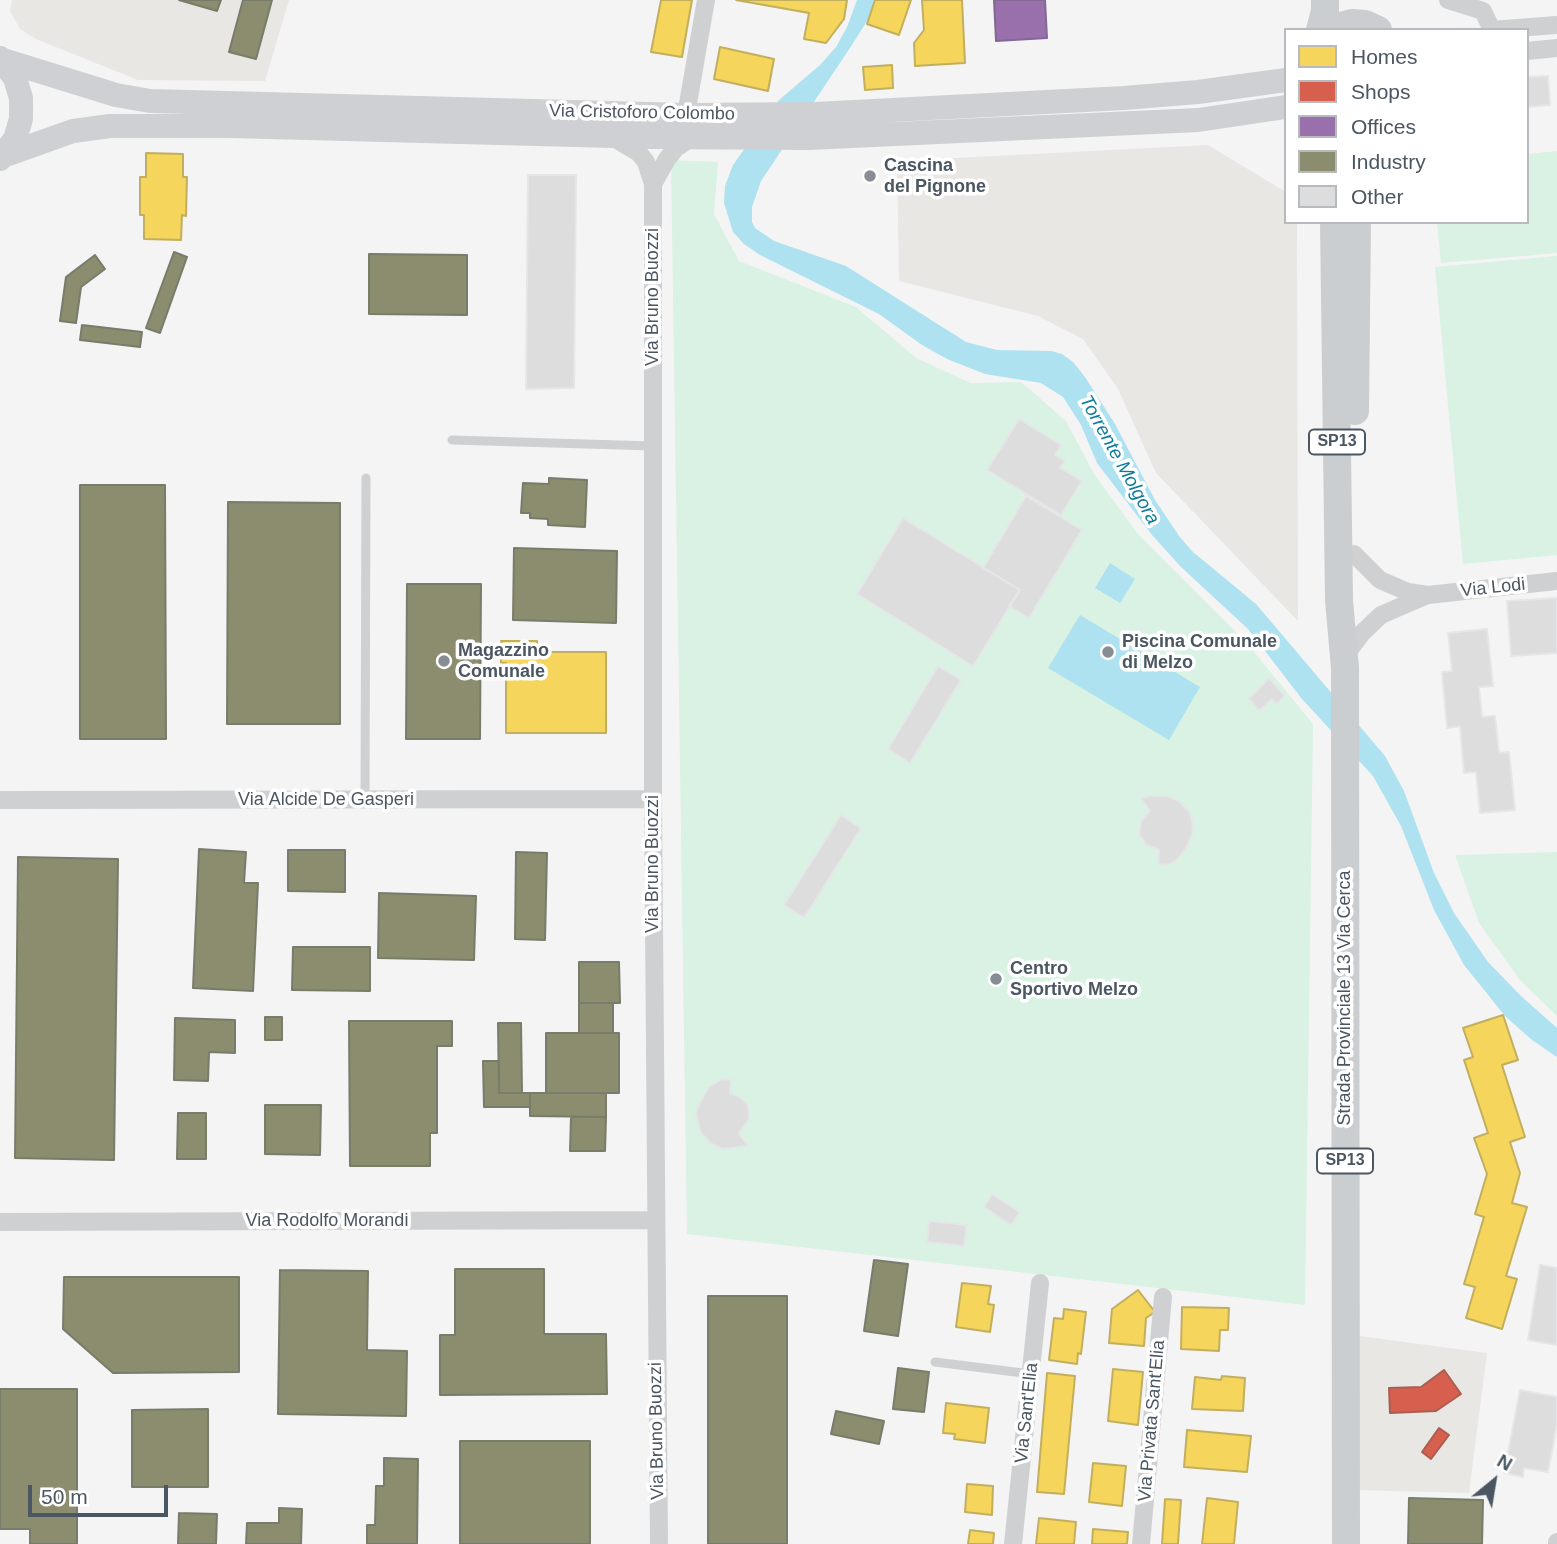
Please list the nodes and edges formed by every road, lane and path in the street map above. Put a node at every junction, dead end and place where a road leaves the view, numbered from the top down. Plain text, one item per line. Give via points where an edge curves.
1 (706, 0) edge
2 (1325, 0) edge
3 (1448, 0) edge
4 (1366, 18) edge
5 (1557, 25) edge
6 (1320, 28) edge
7 (1331, 28) edge
8 (1491, 28) edge
9 (1518, 28) edge
10 (1557, 48) edge
11 (1529, 51) edge
12 (1, 57) edge
13 (1284, 80) edge
14 (1284, 107) edge
15 (688, 126) junction
16 (721, 126) junction
17 (610, 136) junction
18 (1, 158) edge
19 (653, 184) junction
20 (1334, 224) edge
21 (1357, 224) edge
22 (452, 440) dead end
23 (653, 446) junction
24 (366, 478) dead end
25 (1354, 554) junction
26 (1557, 581) edge
27 (1428, 595) junction
28 (1346, 661) junction
29 (653, 799) junction
30 (0, 800) edge
31 (365, 800) junction
32 (654, 1220) junction
33 (0, 1222) edge
34 (1040, 1283) dead end
35 (1163, 1297) dead end
36 (935, 1362) dead end
37 (1031, 1374) junction
38 (659, 1544) edge
39 (1013, 1544) edge
40 (1141, 1544) edge
41 (1346, 1544) edge

1 - 15 street
2 - 6 main road
3 - 8 street via 1479,8
4 - 7 main road
5 - 9 street
10 - 11 street
12 - 15 street, Via Cristoforo Colombo via 150,102
12 - 18 street via 22,98 15,139
13 - 16 street, Via Cristoforo Colombo via 1137,97 816,114
14 - 16 street, Via Cristoforo Colombo via 1198,120 809,138
15 - 16 street, Via Cristoforo Colombo
15 - 17 street, Via Cristoforo Colombo
15 - 19 street
17 - 18 street, Via Cristoforo Colombo via 110,125 73,131
17 - 19 street, Via Bruno Buozzi via 639,153
19 - 23 street, Via Bruno Buozzi
20 - 28 main road, Strada Provinciale 13 Via Cerca / SP13 via 1339,600
21 - 25 main road, Strada Provinciale 13 Via Cerca / SP13
22 - 23 lane
23 - 29 street, Via Bruno Buozzi
24 - 31 lane
25 - 27 street, Via Lodi via 1390,586
25 - 28 main road, Strada Provinciale 13 Via Cerca / SP13 via 1355,600
26 - 27 street, Via Lodi
27 - 28 street, Via Lodi via 1381,615 1362,633
28 - 41 main road, Strada Provinciale 13 Via Cerca / SP13
29 - 31 street, Via Alcide De Gasperi
29 - 32 street, Via Bruno Buozzi
30 - 31 street, Via Alcide De Gasperi
32 - 33 street, Via Rodolfo Morandi
32 - 38 street, Via Bruno Buozzi
34 - 37 street, Via Sant'Elia
35 - 40 street, Via Privata Sant'Elia
36 - 37 lane
37 - 39 street, Via Sant'Elia

